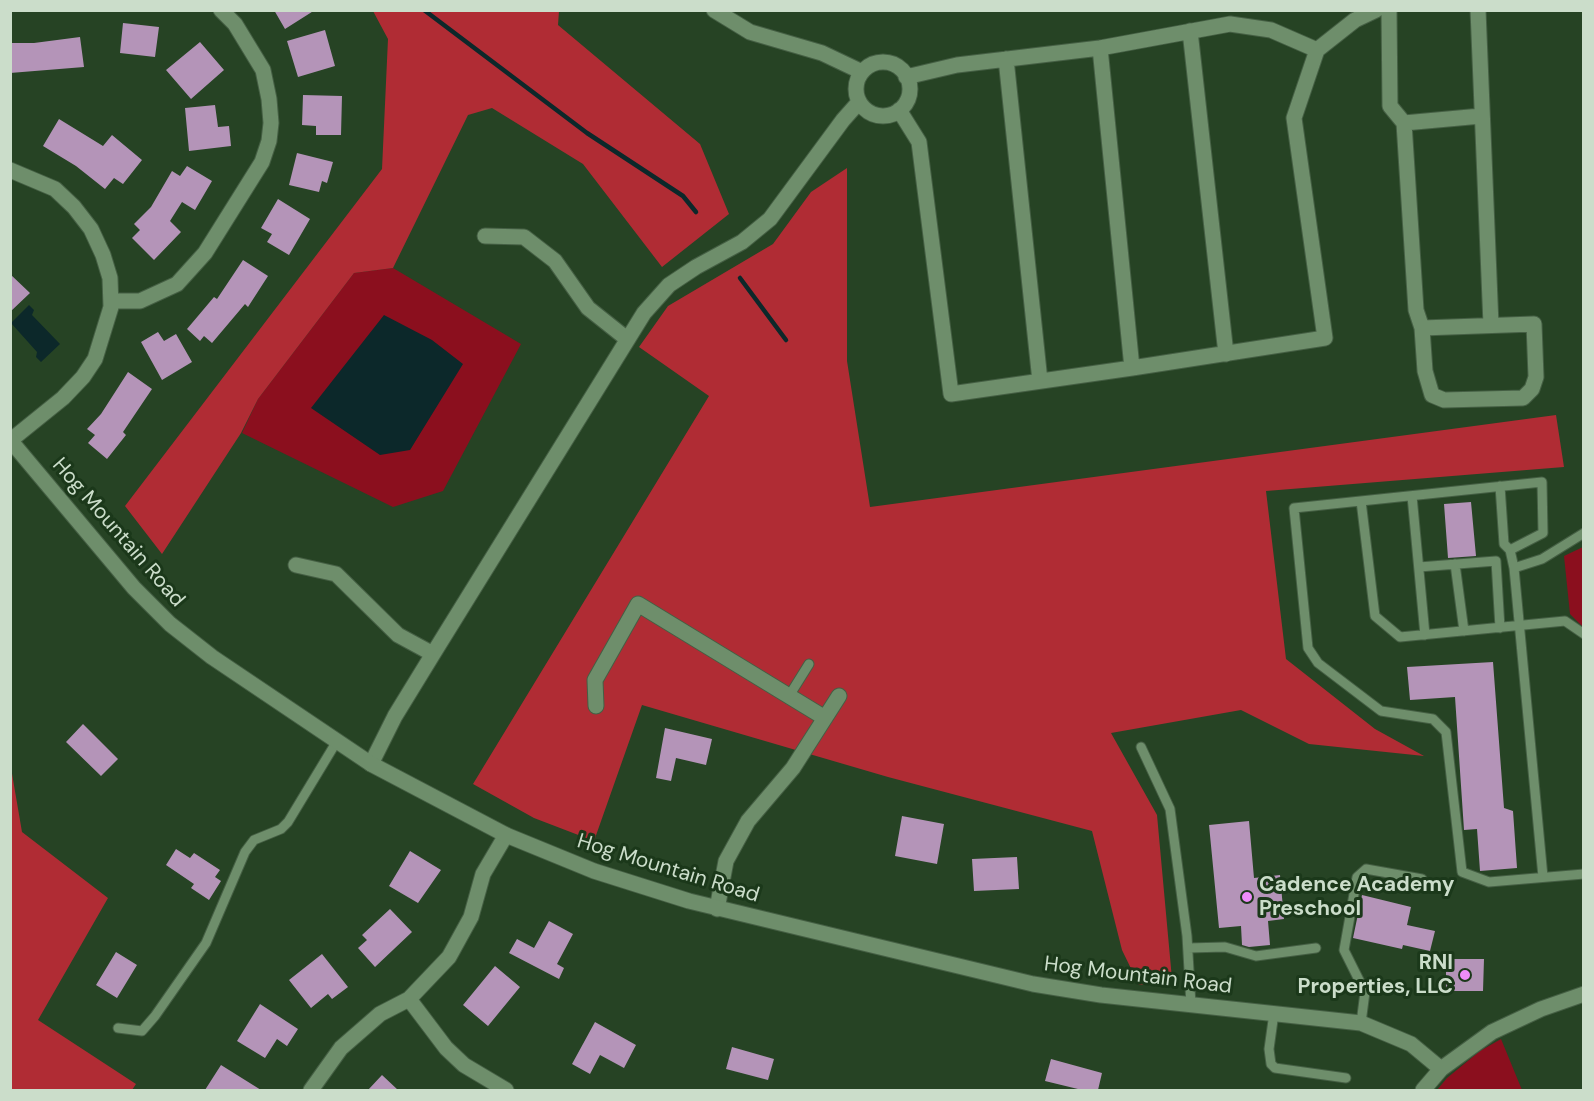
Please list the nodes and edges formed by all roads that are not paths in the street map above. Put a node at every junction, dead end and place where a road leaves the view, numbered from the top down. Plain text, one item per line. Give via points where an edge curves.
1 (221, 10) edge
2 (714, 10) edge
3 (1377, 10) edge
4 (1389, 10) edge
5 (1478, 10) edge
6 (1190, 31) junction
7 (1100, 48) junction
8 (1317, 50) junction
9 (1006, 59) junction
10 (862, 72) junction
11 (906, 77) junction
12 (860, 102) junction
13 (899, 110) junction
14 (1481, 116) junction
15 (1404, 123) junction
16 (10, 170) edge
17 (485, 236) dead end
18 (111, 301) junction
19 (1491, 325) junction
20 (1422, 328) junction
21 (627, 339) junction
22 (1226, 354) junction
23 (1132, 368) junction
24 (1040, 381) junction
25 (11, 440) edge
26 (1500, 486) junction
27 (1412, 496) junction
28 (1361, 501) junction
29 (1584, 533) edge
30 (1512, 559) junction
31 (1496, 561) junction
32 (1455, 564) junction
33 (296, 565) dead end
34 (1419, 567) junction
35 (1518, 626) junction
36 (1500, 628) junction
37 (1464, 631) junction
38 (1584, 634) edge
39 (1425, 635) junction
40 (433, 654) junction
41 (808, 664) dead end
42 (789, 696) junction
43 (839, 696) dead end
44 (596, 706) dead end
45 (825, 718) junction
46 (337, 741) junction
47 (1141, 747) dead end
48 (371, 764) junction
49 (506, 835) junction
50 (1584, 874) edge
51 (1543, 878) junction
52 (1422, 879) dead end
53 (717, 909) junction
54 (1188, 948) junction
55 (1316, 948) dead end
56 (1584, 994) edge
57 (409, 999) junction
58 (1191, 1005) junction
59 (1274, 1013) junction
60 (1361, 1023) junction
61 (118, 1029) dead end
62 (1440, 1069) junction
63 (1346, 1078) dead end
64 (311, 1090) edge
65 (506, 1090) edge
66 (1423, 1090) edge

1 - 18 street via 235,24 263,70 271,123 262,162 205,253 177,284 140,301
2 - 10 street via 750,32 802,46
3 - 8 street via 1355,20
4 - 15 street via 1390,106
5 - 14 street
6 - 7 street
6 - 8 street via 1230,24 1261,28
6 - 22 street
7 - 9 street
7 - 23 street
8 - 22 street via 1294,118 1325,338
9 - 11 street
9 - 24 street
10 - 11 street via 873,64 890,63
10 - 12 street via 856,83
11 - 13 street via 908,99
12 - 13 street via 879,115
12 - 21 street via 770,219 742,242 669,285
13 - 24 street via 919,142 951,394
14 - 15 street
14 - 19 street
15 - 20 street via 1416,310
16 - 18 street via 54,189 91,229 110,278
17 - 21 street via 524,237 555,261 588,308
18 - 25 street via 104,336 83,377
19 - 20 street
19 - 20 street via 1534,324 1536,377 1523,398 1444,399 1432,395 1425,371
21 - 40 street
22 - 23 street
23 - 24 street
25 - 46 street, Hog Mountain Road via 134,588 170,624
26 - 27 lane
26 - 30 lane via 1504,544
26 - 30 lane via 1542,482 1543,533
27 - 28 lane
27 - 34 lane
28 - 39 lane via 1375,616 1400,637
28 - 51 lane via 1294,508 1308,648 1318,663 1381,711 1432,719 1446,732 1462,872 1489,882
29 - 30 lane via 1542,559
30 - 31 lane
30 - 35 lane
31 - 32 lane
31 - 36 lane
32 - 34 lane
32 - 37 lane
33 - 40 street via 336,574 398,635
34 - 39 lane
35 - 36 lane
35 - 38 lane via 1565,621
35 - 51 lane
36 - 37 lane
37 - 39 lane
40 - 48 street
41 - 42 lane
42 - 44 street via 638,604 595,680
42 - 45 street
43 - 45 street
45 - 53 street via 793,768 748,821 726,861
46 - 48 street, Hog Mountain Road
46 - 61 lane via 288,822 281,830 254,840 245,852 206,943 142,1032
47 - 54 lane via 1170,809
48 - 49 street, Hog Mountain Road
49 - 53 street, Hog Mountain Road via 594,871
49 - 57 street via 483,874 471,917 448,957
50 - 51 lane
52 - 60 lane via 1366,869 1357,877 1344,950 1365,992
53 - 58 street, Hog Mountain Road via 1033,984
54 - 55 lane via 1225,947 1256,956
54 - 58 lane
56 - 62 street via 1492,1032
57 - 64 street via 380,1014 341,1048
57 - 65 street via 464,1065
58 - 59 street, Hog Mountain Road
59 - 60 street, Hog Mountain Road
59 - 63 lane via 1269,1049 1275,1068
60 - 62 street, Hog Mountain Road via 1411,1044
62 - 66 street

